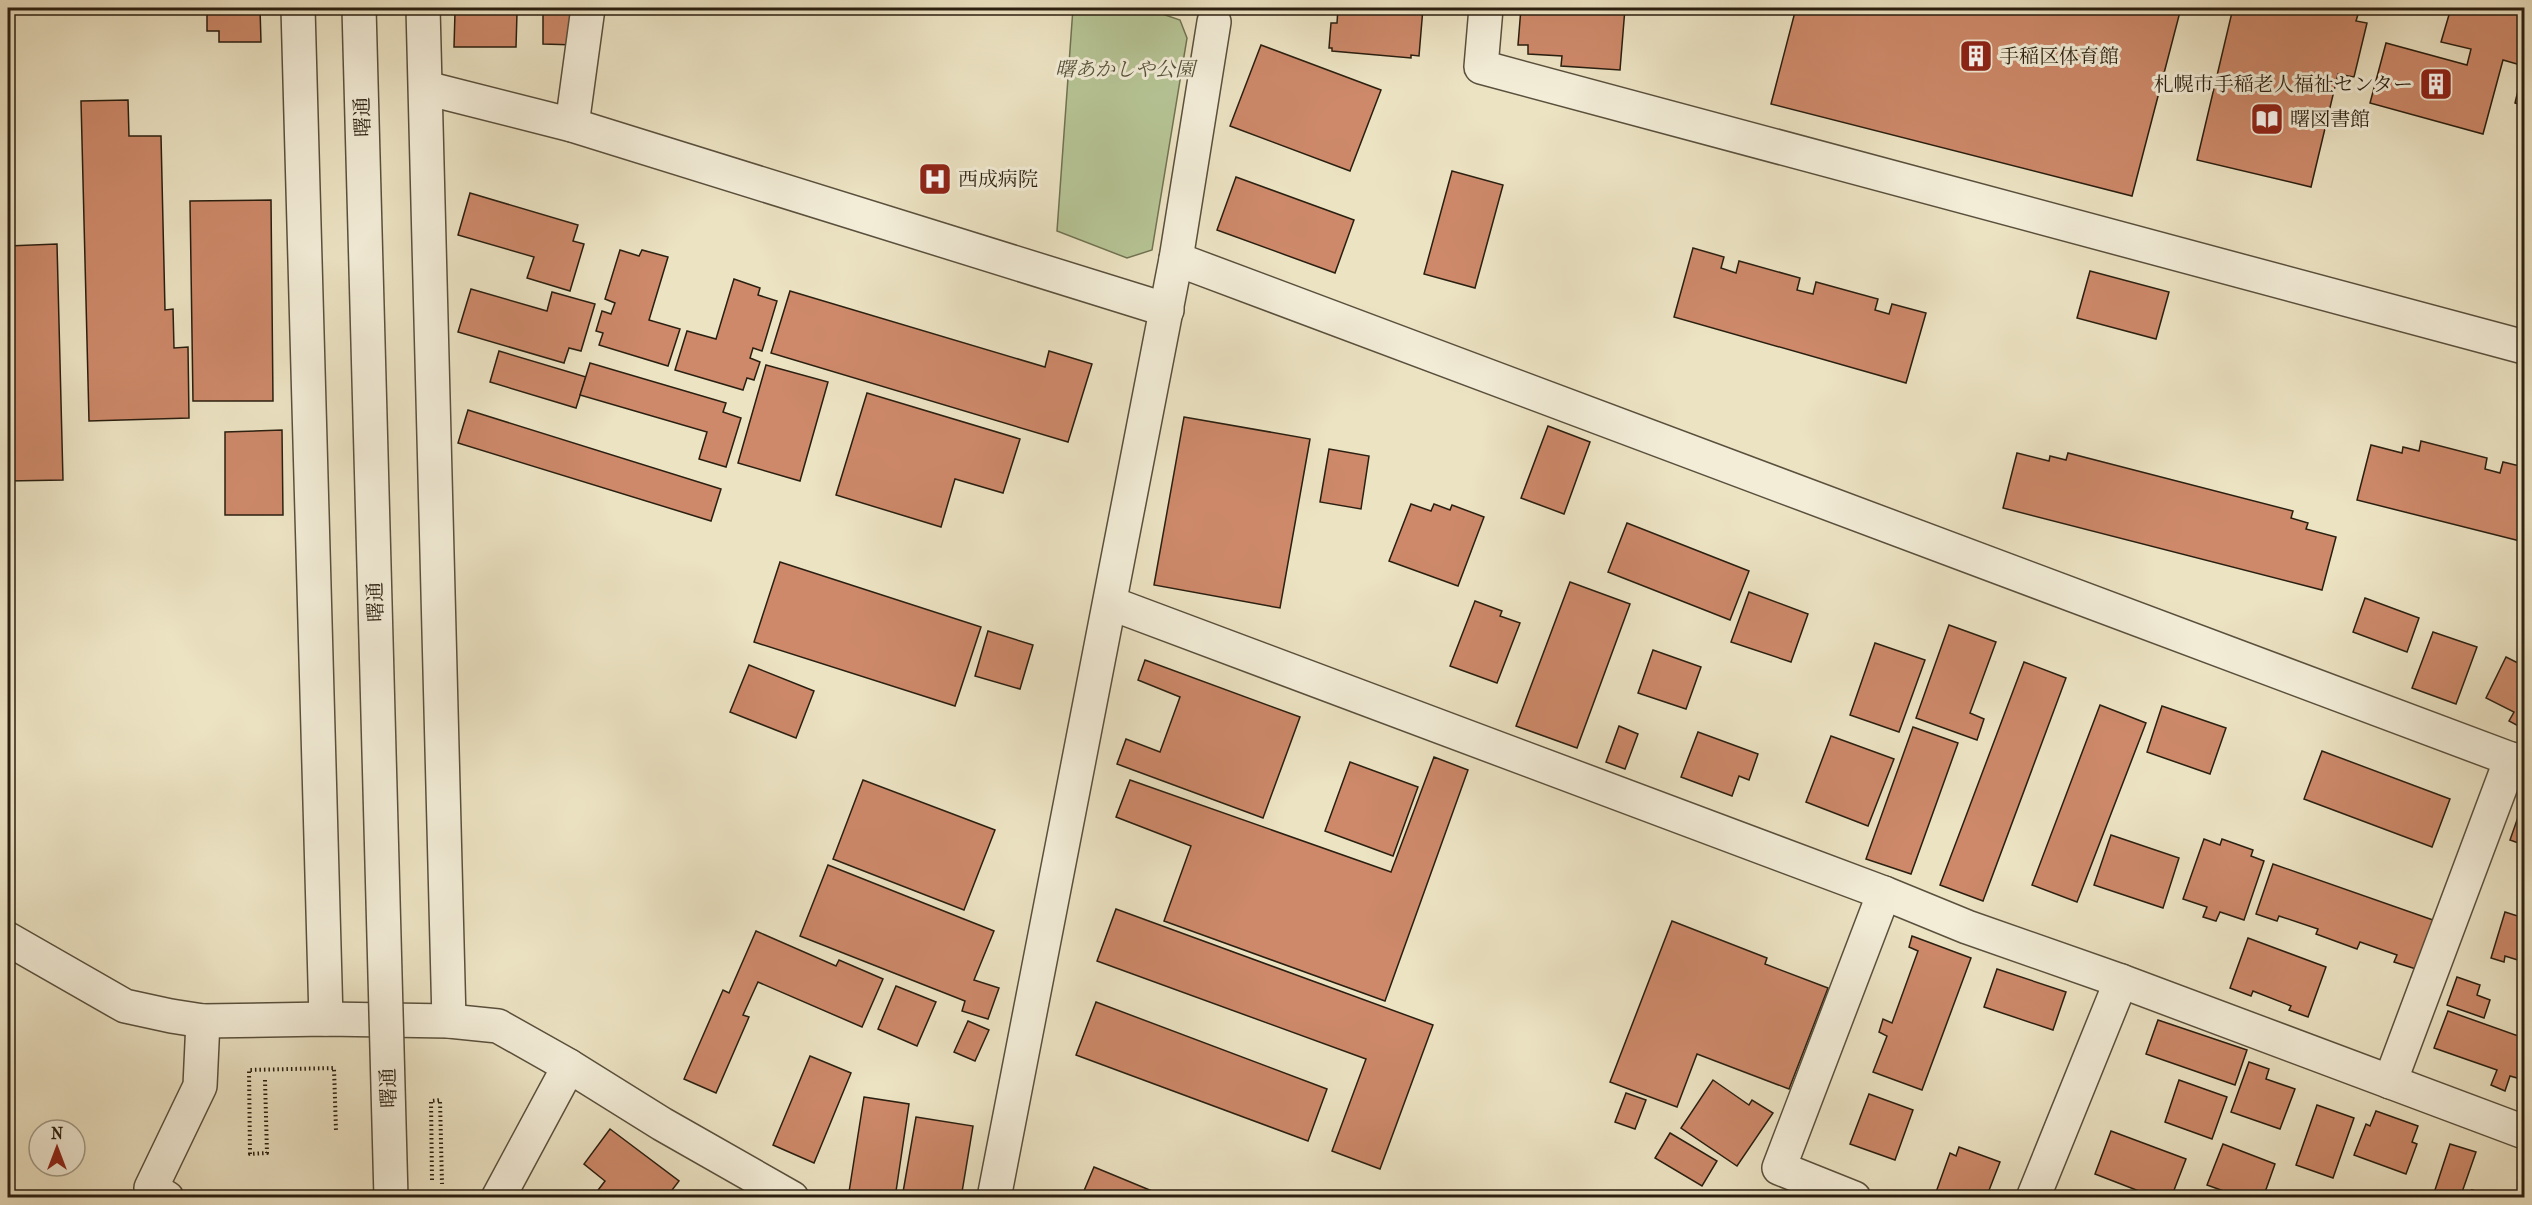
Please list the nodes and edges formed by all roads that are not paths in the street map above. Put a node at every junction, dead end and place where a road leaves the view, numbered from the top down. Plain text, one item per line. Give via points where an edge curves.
1 (298, 8) edge
2 (359, 8) edge
3 (423, 8) edge
4 (588, 8) edge
5 (1486, 8) edge
6 (1214, 22) dead end
7 (426, 88) junction
8 (572, 125) junction
9 (1176, 259) junction
10 (1167, 310) junction
11 (2524, 347) edge
12 (1110, 603) junction
13 (2518, 761) edge
14 (1884, 893) junction
15 (8, 939) edge
16 (2121, 981) junction
17 (326, 1019) junction
18 (203, 1021) junction
19 (449, 1021) junction
20 (569, 1066) junction
21 (2390, 1082) junction
22 (2524, 1132) edge
23 (167, 1197) edge
24 (391, 1197) edge
25 (498, 1197) edge
26 (792, 1197) edge
27 (994, 1197) edge
28 (1854, 1197) edge
29 (2033, 1197) edge

1 - 17 street
2 - 24 street, 曙通, bridge
3 - 7 street
4 - 8 street
5 - 11 street via 1481,68
6 - 9 street
7 - 8 street
7 - 19 street
8 - 10 street
9 - 10 street
9 - 13 street
10 - 12 street
12 - 14 street
12 - 27 street
13 - 21 street
14 - 16 street
14 - 28 street via 1779,1168
15 - 18 street via 125,1006
16 - 21 street
16 - 29 street
17 - 18 street
17 - 19 street
18 - 23 street via 200,1086 151,1188
19 - 20 street via 498,1026
20 - 25 street
20 - 26 street
21 - 22 street

